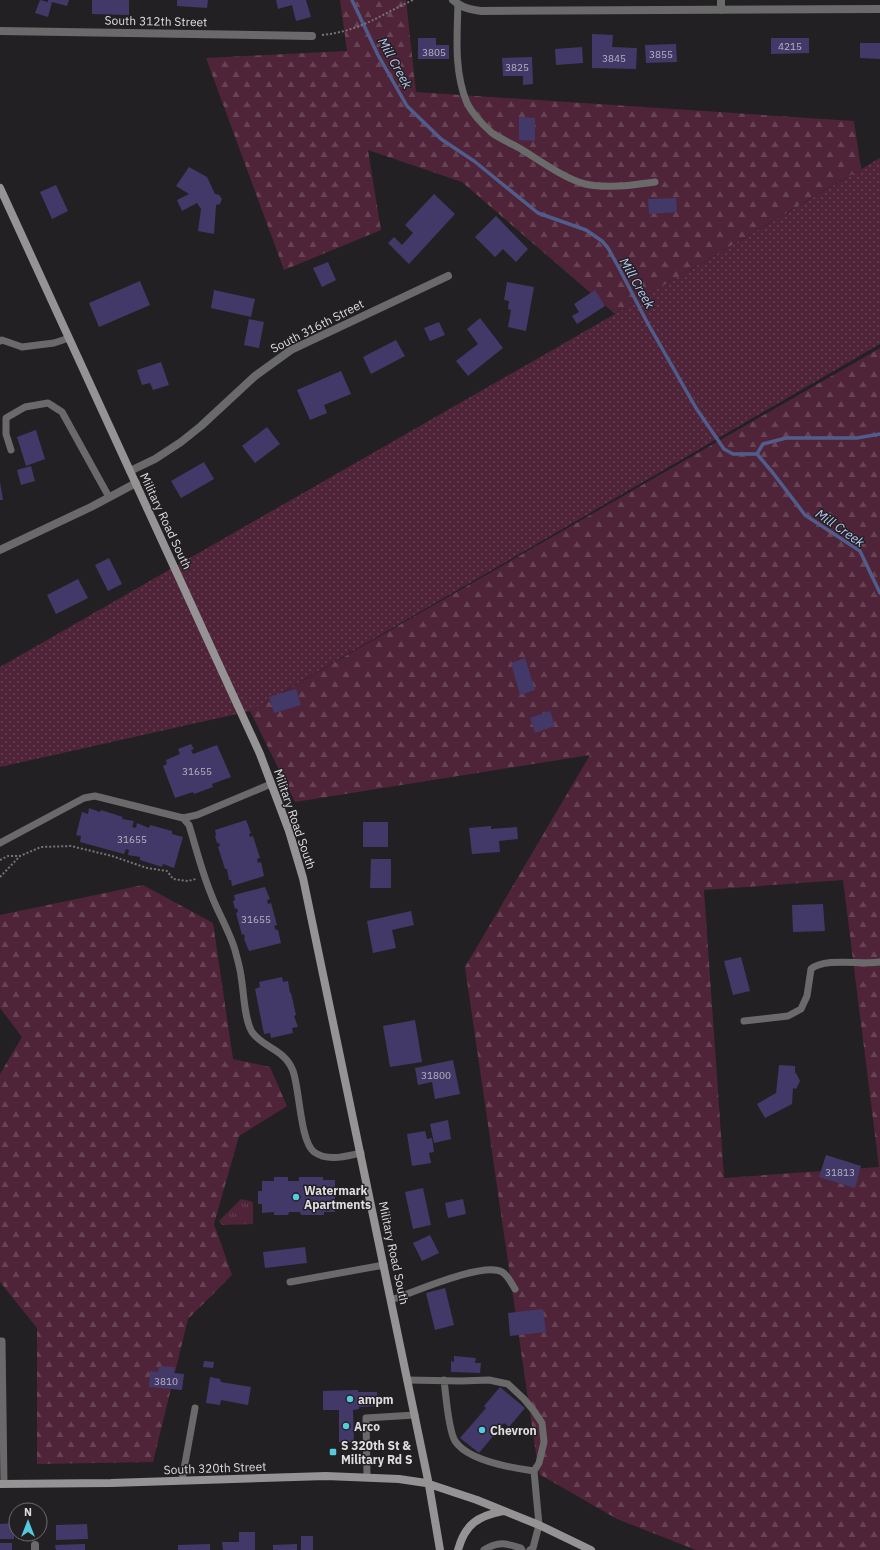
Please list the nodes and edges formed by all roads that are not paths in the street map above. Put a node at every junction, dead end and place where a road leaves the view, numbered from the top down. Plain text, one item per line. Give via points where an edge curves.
1 (722, 0) edge
2 (456, 2) edge
3 (880, 9) edge
4 (722, 10) junction
5 (0, 31) edge
6 (312, 36) road end
7 (655, 182) dead end
8 (0, 188) edge
9 (448, 276) dead end
10 (69, 338) junction
11 (0, 341) edge
12 (11, 450) dead end
13 (130, 471) junction
14 (136, 483) junction
15 (110, 497) junction
16 (0, 550) edge
17 (271, 784) junction
18 (183, 818) junction
19 (0, 843) edge
20 (880, 962) edge
21 (744, 1021) dead end
22 (361, 1152) junction
23 (384, 1265) junction
24 (290, 1282) dead end
25 (515, 1289) dead end
26 (391, 1300) junction
27 (0, 1341) edge
28 (408, 1380) junction
29 (444, 1380) junction
30 (194, 1408) dead end
31 (415, 1415) junction
32 (534, 1471) junction
33 (367, 1477) junction
34 (182, 1480) junction
35 (2, 1484) edge
36 (429, 1484) junction
37 (504, 1510) junction
38 (539, 1525) junction
39 (440, 1550) edge
40 (458, 1550) edge
41 (484, 1550) edge
42 (522, 1550) edge
43 (530, 1550) edge
44 (591, 1550) edge

1 - 4 street
2 - 4 street via 481,11
2 - 7 lane via 460,84 468,105 493,133 585,184 604,186
3 - 4 street
5 - 6 street, South 312th Street
8 - 10 main road, Military Road South
9 - 13 street, South 316th Street via 286,353 255,376 181,442
10 - 11 lane via 54,343 22,347
10 - 13 main road, Military Road South
12 - 15 lane via 6,434 6,418 25,407 48,403 62,412
13 - 14 main road, Military Road South
14 - 15 street
14 - 17 main road, Military Road South via 260,754
15 - 16 street
17 - 18 lane via 197,815
17 - 22 main road, Military Road South via 303,878
18 - 19 lane via 95,796 74,802
18 - 22 lane via 189,825 211,896 235,949 248,1023 252,1032 276,1050 292,1070 307,1144 323,1157 341,1157
20 - 21 lane via 817,964 811,969 807,996 801,1009 788,1016
22 - 23 main road, Military Road South
23 - 24 lane
23 - 26 main road, Military Road South
25 - 26 lane via 501,1271 484,1270 463,1274
26 - 28 main road, Military Road South
27 - 35 lane
28 - 29 lane
28 - 31 main road, Military Road South
29 - 32 lane via 455,1441 480,1459
29 - 32 lane via 490,1380 508,1384 524,1399 542,1423 544,1442 539,1463
30 - 34 lane
31 - 33 lane via 366,1418
31 - 36 main road, Military Road South
32 - 38 lane
33 - 34 main road, South 320th Street
33 - 36 main road, South 320th Street
34 - 35 main road, South 320th Street
36 - 37 main road, South 320th Street
36 - 39 main road, Military Road South
37 - 38 main road, South 320th Street
37 - 40 main road via 487,1514 472,1523 463,1536
38 - 43 lane via 533,1548
38 - 44 main road, South 320th Street
41 - 42 lane via 492,1544 505,1543

